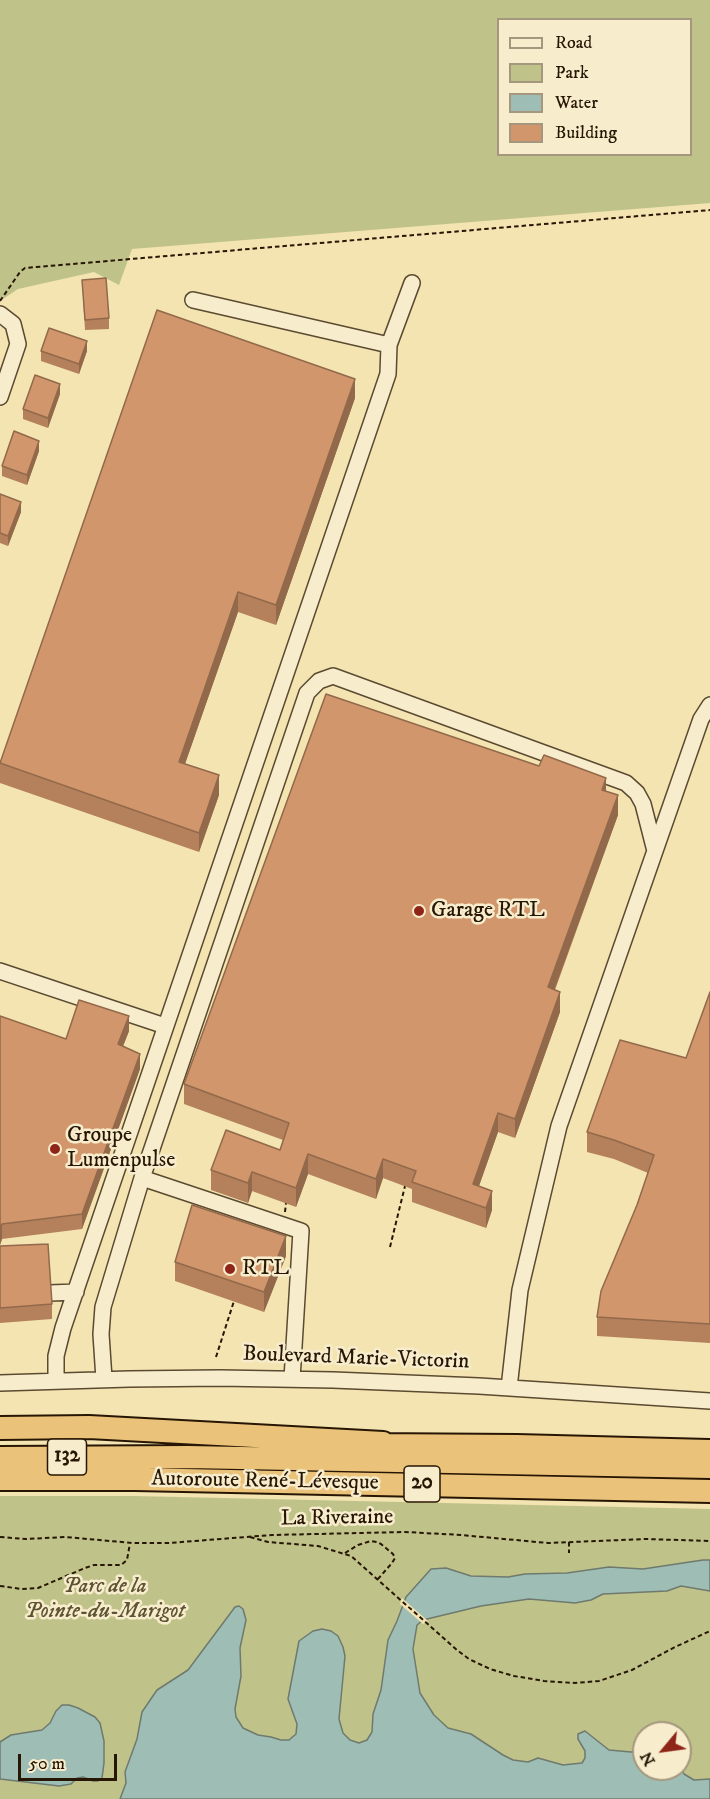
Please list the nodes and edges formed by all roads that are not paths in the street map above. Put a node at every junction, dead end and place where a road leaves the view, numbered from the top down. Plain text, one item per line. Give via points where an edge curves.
1 (412, 284) dead end
2 (193, 300) dead end
3 (0, 314) edge
4 (389, 345) junction
5 (0, 397) edge
6 (710, 705) edge
7 (705, 719) edge
8 (655, 851) junction
9 (0, 971) edge
10 (165, 1026) junction
11 (142, 1178) junction
12 (76, 1292) junction
13 (50, 1293) edge
14 (104, 1379) junction
15 (292, 1379) junction
16 (56, 1381) junction
17 (0, 1383) edge
18 (509, 1388) junction
19 (710, 1401) edge
20 (0, 1428) edge
21 (0, 1443) edge
22 (411, 1445) junction
23 (710, 1451) edge
24 (0, 1458) edge
25 (710, 1467) edge
26 (0, 1479) edge
27 (710, 1491) edge

1 - 4 street
2 - 4 street
3 - 5 street via 14,324 18,344
4 - 10 street via 388,374
6 - 7 street
7 - 8 street
8 - 11 street via 644,804 626,783 333,676 319,681 307,693
8 - 18 street via 559,1126 520,1290
9 - 10 street
10 - 12 street
11 - 14 street via 103,1307
11 - 15 street via 301,1231
12 - 13 street
12 - 16 street via 58,1346
14 - 15 street, Boulevard Marie-Victorin
14 - 16 street, Boulevard Marie-Victorin
15 - 18 street, Boulevard Marie-Victorin
16 - 17 street, Boulevard Marie-Victorin
18 - 19 street, Boulevard Marie-Victorin
20 - 22 highway via 89,1427
21 - 22 highway
22 - 23 highway, 20
24 - 25 highway, Autoroute René-Lévesque / 132 via 178,1457
26 - 27 highway, Autoroute René-Lévesque / 20

